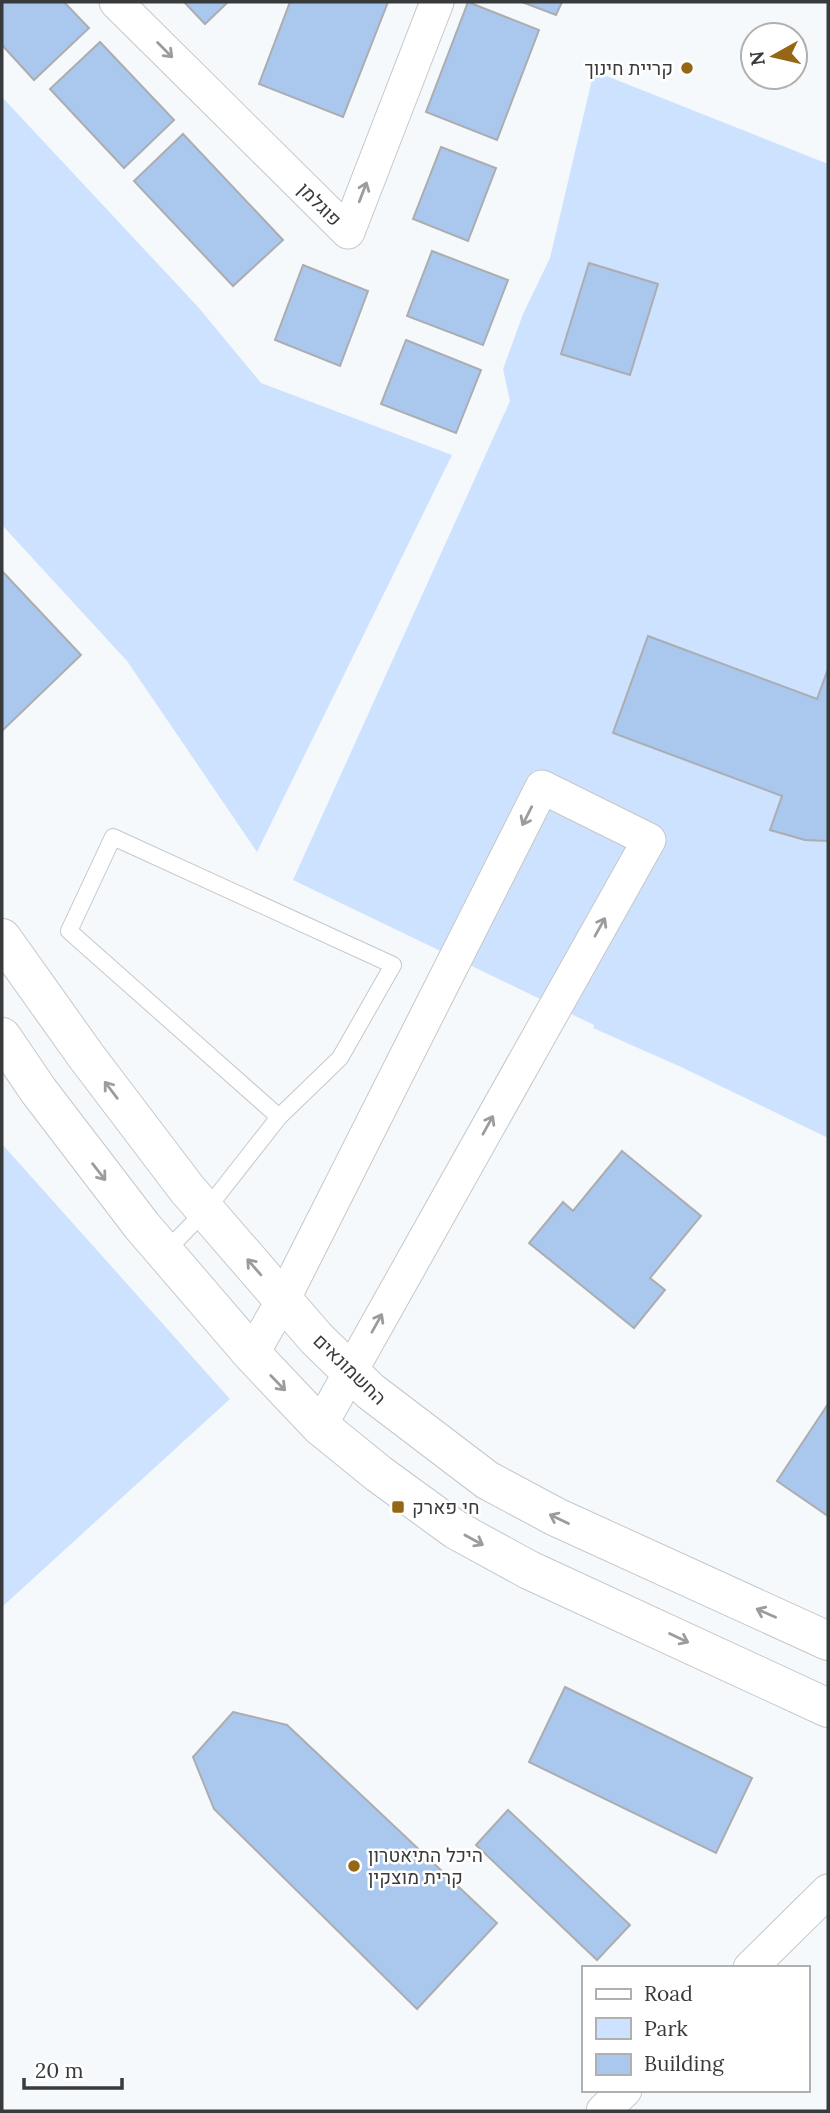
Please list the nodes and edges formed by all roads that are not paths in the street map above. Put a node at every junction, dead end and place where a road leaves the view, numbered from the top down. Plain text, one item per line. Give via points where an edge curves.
1 (116, 2) edge
2 (437, 2) edge
3 (2, 938) edge
4 (2, 1037) edge
5 (279, 1117) junction
6 (206, 1210) junction
7 (164, 1252) junction
8 (283, 1300) junction
9 (252, 1354) junction
10 (350, 1371) junction
11 (320, 1426) junction
12 (828, 1641) edge
13 (828, 1708) edge
14 (828, 1891) edge
15 (752, 1966) edge

1 -> 2 street, פוגלמן via 348,232
6 -> 3 street, החשמונאים via 134,1121
4 -> 7 street via 87,1156
5 - 5 lane via 340,1058 393,965 113,837 69,931
5 - 6 lane
6 - 7 lane
8 -> 6 street, החשמונאים
7 - 9 street
8 - 9 street
8 - 10 street, החשמונאים
10 -> 8 street via 649,840 542,787
9 -> 11 street
10 - 11 street
12 -> 10 street, החשמונאים via 556,1517 487,1480
11 -> 13 street via 456,1530 529,1570
14 - 15 street

